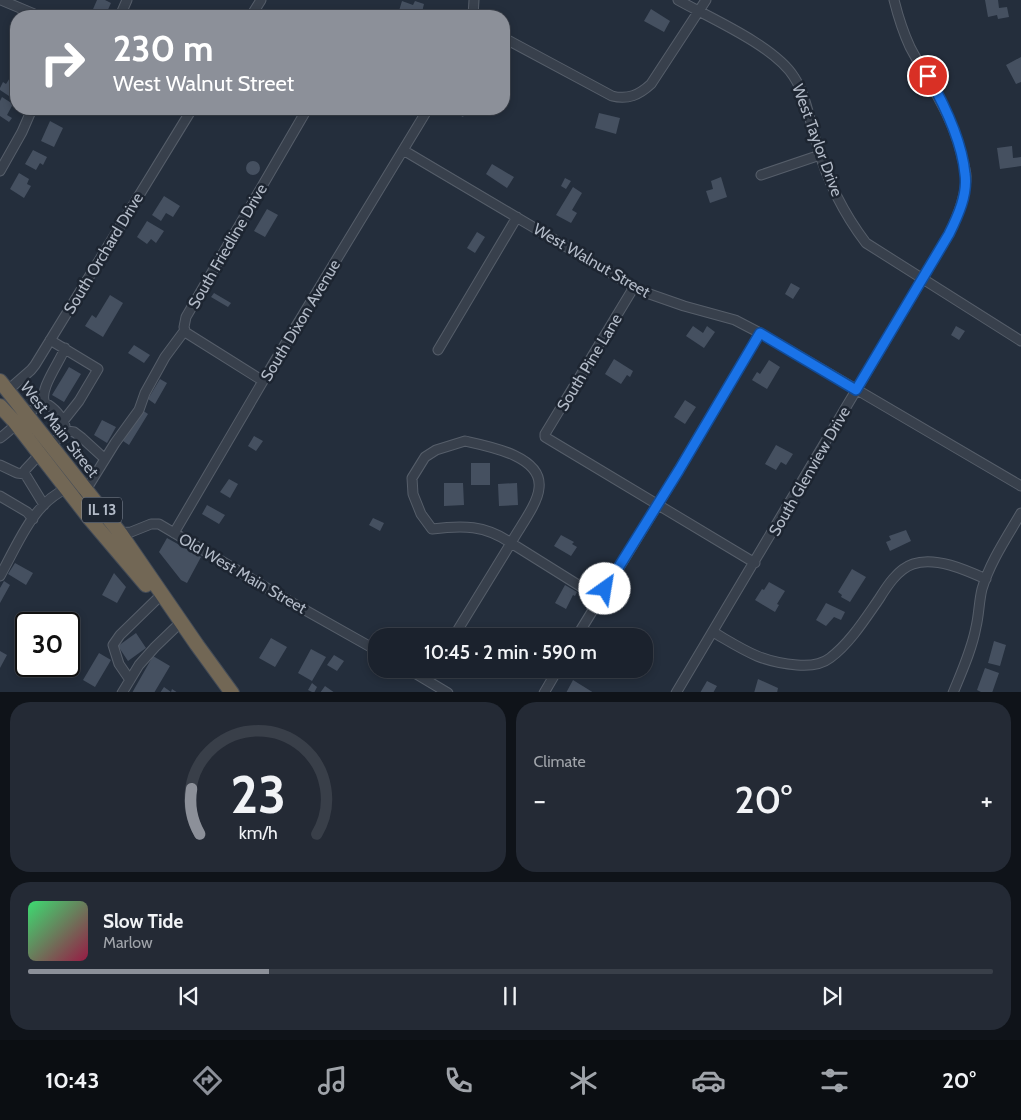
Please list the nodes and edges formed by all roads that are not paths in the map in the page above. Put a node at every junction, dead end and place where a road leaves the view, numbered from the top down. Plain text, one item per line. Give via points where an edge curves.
1 (1, 0) edge
2 (27, 0) edge
3 (678, 0) edge
4 (706, 0) edge
5 (894, 0) edge
6 (23, 9) joint
7 (699, 12) junction
8 (510, 41) edge
9 (29, 115) edge
10 (188, 115) edge
11 (304, 115) edge
12 (424, 115) edge
13 (403, 150) junction
14 (820, 155) junction
15 (0, 171) edge
16 (760, 175) dead end
17 (517, 217) junction
18 (923, 278) junction
19 (634, 287) junction
20 (185, 330) junction
21 (760, 333) junction
22 (50, 340) junction
23 (1021, 341) edge
24 (65, 348) junction
25 (438, 350) dead end
26 (263, 381) junction
27 (3, 386) edge
28 (856, 390) junction
29 (45, 403) junction
30 (0, 406) edge
31 (21, 419) junction
32 (64, 420) junction
33 (67, 431) junction
34 (0, 438) edge
35 (45, 450) junction
36 (105, 459) junction
37 (0, 465) edge
38 (25, 474) junction
39 (1021, 486) edge
40 (86, 490) junction
41 (70, 494) junction
42 (0, 496) edge
43 (44, 504) junction
44 (658, 505) junction
45 (1021, 514) edge
46 (33, 519) junction
47 (120, 533) junction
48 (174, 533) junction
49 (104, 535) junction
50 (511, 543) junction
51 (5, 559) edge
52 (755, 563) junction
53 (0, 576) edge
54 (986, 579) junction
55 (158, 598) junction
56 (599, 598) junction
57 (179, 624) junction
58 (459, 628) edge
59 (582, 628) edge
60 (713, 632) junction
61 (197, 645) junction
62 (368, 646) edge
63 (424, 678) edge
64 (553, 678) edge
65 (130, 680) junction
66 (427, 680) joint
67 (229, 691) edge
68 (122, 692) edge
69 (448, 692) edge
70 (544, 692) edge
71 (676, 692) edge
72 (954, 692) edge

1 - 6 street
2 - 6 street
3 - 7 street, West Taylor Drive
4 - 7 street
5 - 18 street, South Glenview Drive via 910,47 936,91 959,143 966,176 958,216
7 - 8 street via 651,84 640,94 626,98 612,96
7 - 14 street, West Taylor Drive via 755,42 794,76 802,91
9 - 15 street
10 - 22 street, South Orchard Drive
11 - 20 street, South Friedline Drive via 186,317
12 - 13 street, South Dixon Avenue
13 - 17 street, West Walnut Street
13 - 26 street, South Dixon Avenue
14 - 16 street
14 - 18 street, West Taylor Drive via 840,202 866,243
17 - 19 street, West Walnut Street
17 - 25 street
18 - 23 street, West Taylor Drive
18 - 28 street, South Glenview Drive
19 - 21 street, West Walnut Street via 684,306 736,320
19 - 44 street, South Pine Lane via 545,437
20 - 26 street, South Friedline Drive
20 - 36 street via 144,393 139,410
21 - 28 street, West Walnut Street
21 - 44 street
22 - 24 street
22 - 27 street, South Orchard Drive via 31,370
24 - 29 street via 44,390
24 - 32 street via 98,369
26 - 48 street, South Dixon Avenue
27 - 31 highway, West Main Street / IL 13
28 - 39 street, West Walnut Street
28 - 52 street, South Glenview Drive
29 - 31 street
29 - 32 street
30 - 31 highway, West Main Street / IL 13
31 - 34 street
31 - 35 highway, West Main Street / IL 13
32 - 33 street
33 - 35 street
33 - 36 street via 74,432
35 - 38 street via 25,470
35 - 40 highway, West Main Street / IL 13
35 - 41 highway, West Main Street / IL 13
36 - 40 street
37 - 38 street
38 - 43 street
40 - 41 street
40 - 47 highway, West Main Street / IL 13
41 - 43 street via 57,493
41 - 49 highway, West Main Street / IL 13
42 - 46 street
43 - 46 street
44 - 52 street
44 - 56 street
45 - 54 street
46 - 51 street
47 - 48 street, Old West Main Street via 151,524 158,524
47 - 49 street, Old West Main Street
47 - 61 highway, West Main Street / IL 13
48 - 62 street, Old West Main Street
49 - 55 highway, West Main Street / IL 13
50 - 50 street via 497,533 470,526 432,529 421,514 413,494 412,478 425,458 436,450 465,441 490,446 530,464 539,477 540,490
50 - 56 street
50 - 58 street
51 - 53 street
52 - 60 street, South Glenview Drive
54 - 60 street via 958,567 926,562 902,568 842,647 816,665 762,659
54 - 72 street via 976,628
55 - 57 highway, West Main Street / IL 13
55 - 65 street via 113,645 119,664
56 - 59 street
57 - 61 highway, West Main Street / IL 13
57 - 65 street via 139,665
60 - 71 street, South Glenview Drive
61 - 67 highway, West Main Street / IL 13
63 - 66 street
64 - 70 street
65 - 68 street
66 - 69 street

